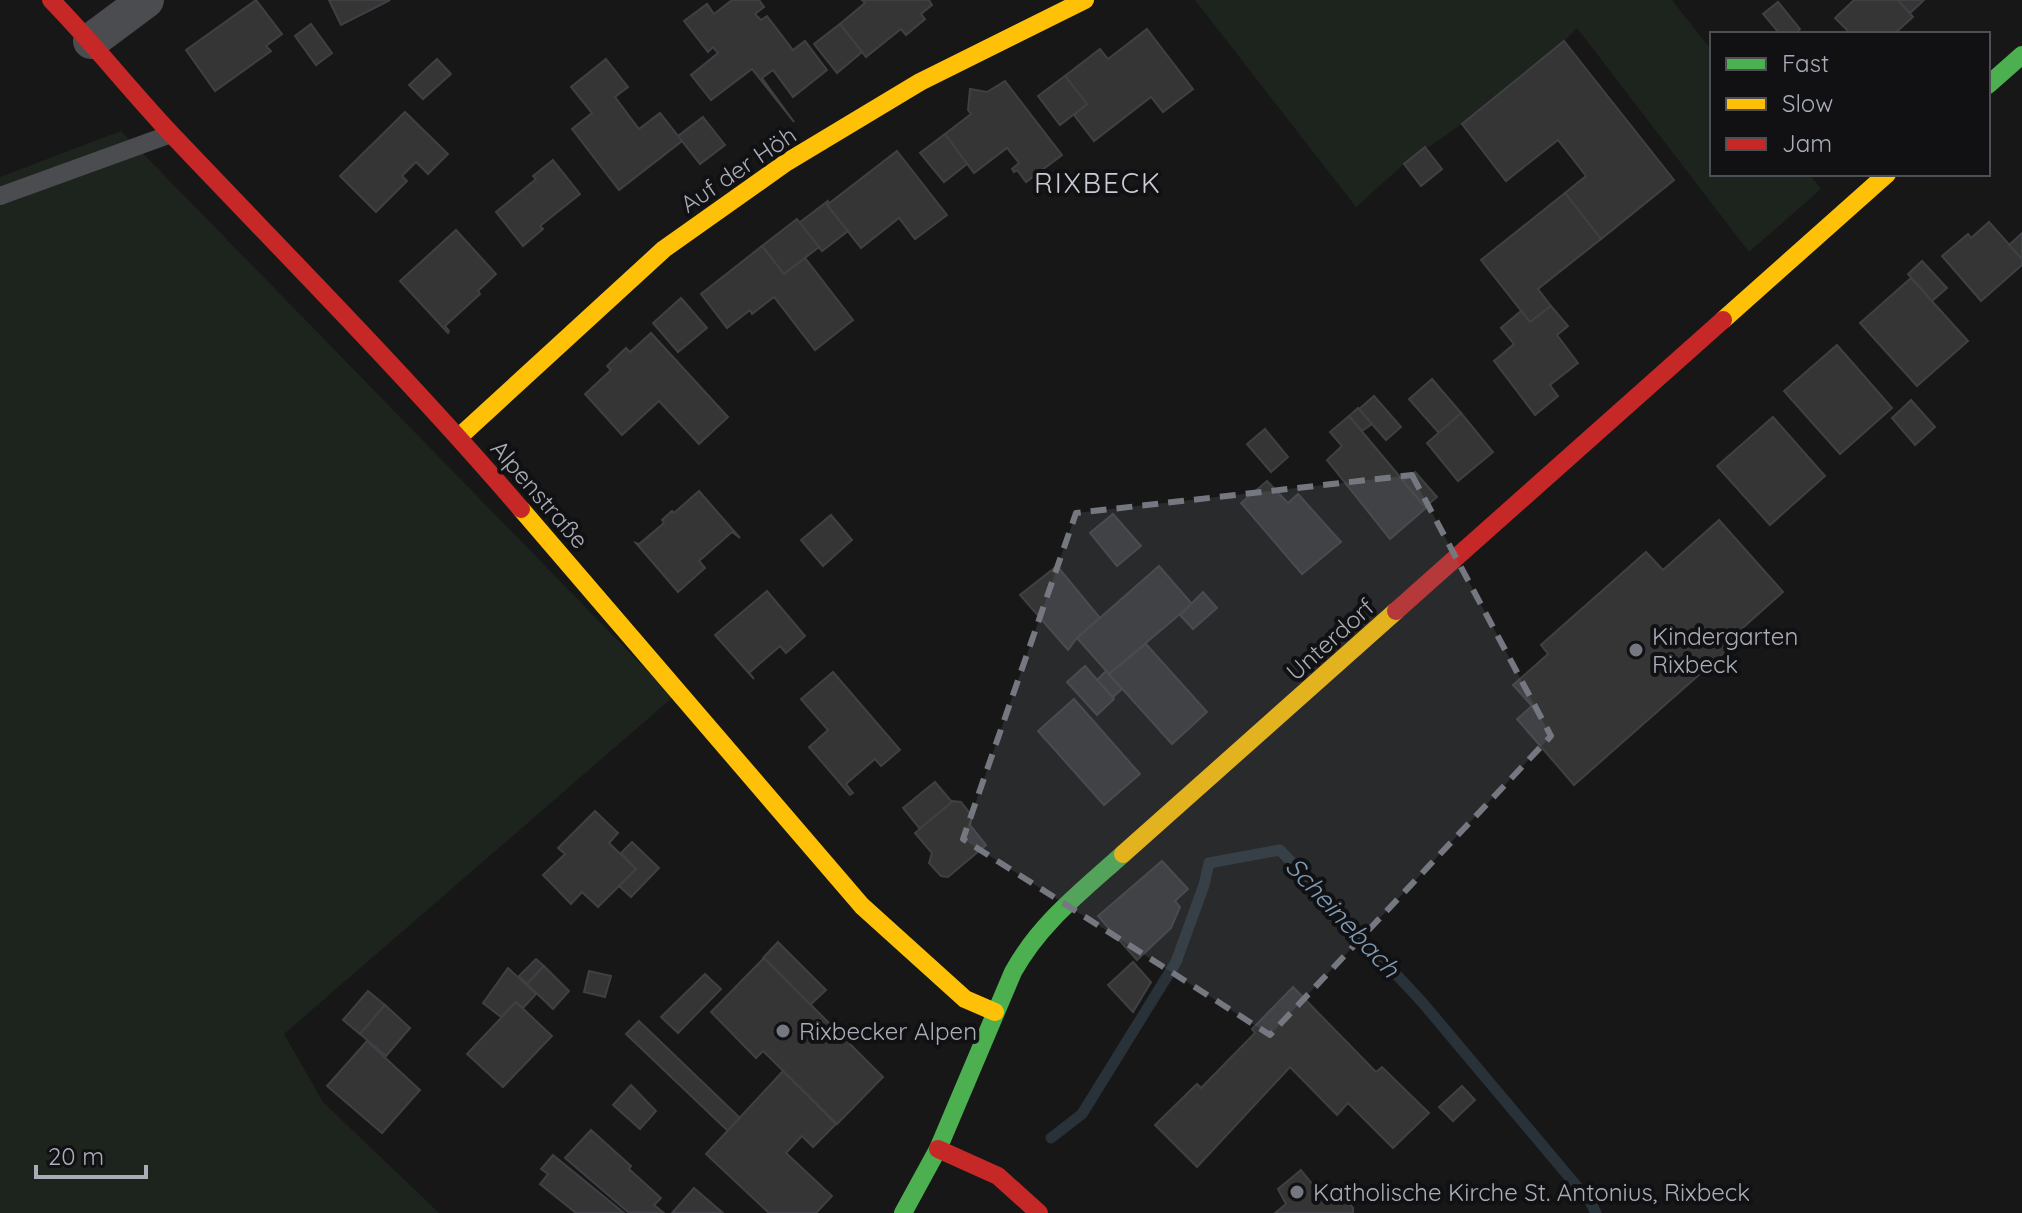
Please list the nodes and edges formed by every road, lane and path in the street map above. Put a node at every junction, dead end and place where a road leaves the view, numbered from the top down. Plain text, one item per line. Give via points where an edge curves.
1 (51, 0) edge
2 (146, 0) edge
3 (1085, 0) edge
4 (91, 41) junction
5 (2022, 55) edge
6 (1990, 83) edge
7 (171, 134) junction
8 (1885, 176) edge
9 (0, 196) edge
10 (459, 437) junction
11 (995, 1012) junction
12 (938, 1149) junction
13 (903, 1213) edge
14 (1039, 1213) edge

1 - 4 street, Alpenstraße
2 - 4 street
3 - 10 street, Auf der Höh via 920,82 787,162 664,249
4 - 7 street, Alpenstraße
5 - 6 street
7 - 9 lane
7 - 10 street, Alpenstraße
8 - 11 street, Unterdorf via 1052,917 1027,947
10 - 11 street, Alpenstraße via 862,906 965,999
11 - 12 street, Unterdorf
12 - 13 street, Unterdorf
12 - 14 street via 998,1176

